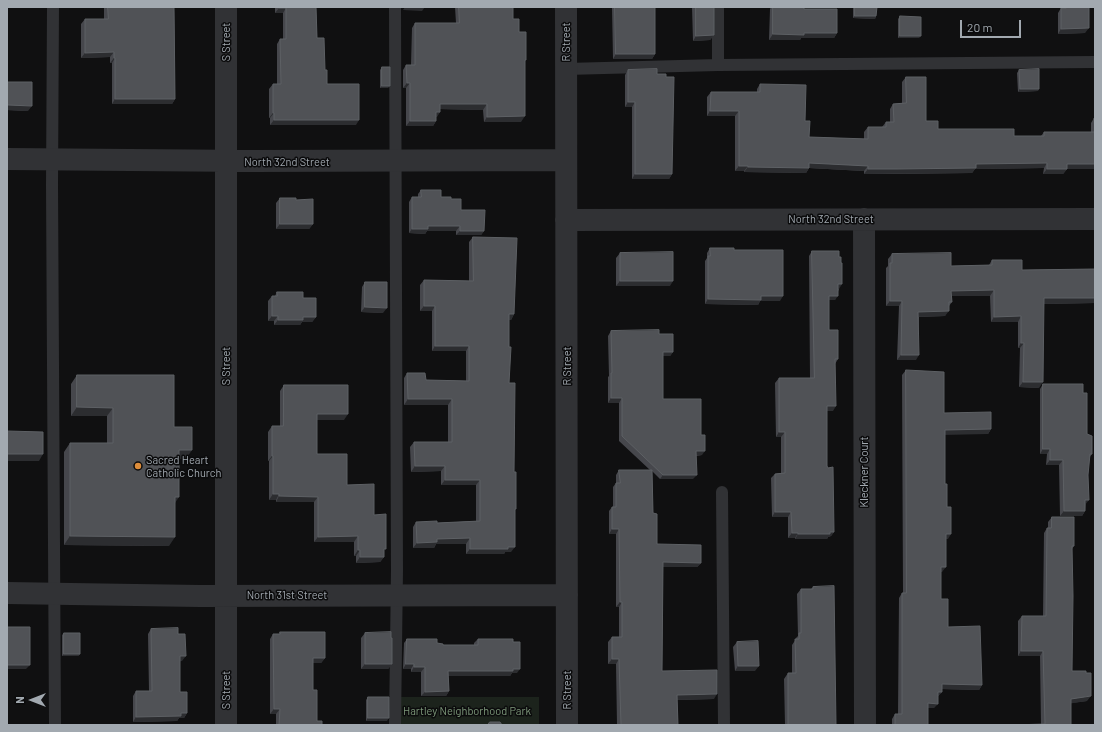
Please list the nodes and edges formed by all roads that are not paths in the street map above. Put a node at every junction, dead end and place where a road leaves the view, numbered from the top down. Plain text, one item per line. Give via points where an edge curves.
1 (53, 7) edge
2 (226, 7) edge
3 (395, 7) edge
4 (566, 7) edge
5 (718, 7) edge
6 (1095, 62) edge
7 (718, 65) junction
8 (566, 69) junction
9 (7, 158) edge
10 (52, 158) junction
11 (566, 160) junction
12 (226, 161) junction
13 (396, 162) junction
14 (864, 219) junction
15 (1095, 219) edge
16 (566, 220) junction
17 (722, 492) dead end
18 (7, 593) edge
19 (55, 593) junction
20 (397, 595) junction
21 (567, 595) junction
22 (226, 596) junction
23 (55, 725) edge
24 (226, 725) edge
25 (396, 725) edge
26 (567, 725) edge
27 (724, 725) edge
28 (865, 725) edge

1 - 10 lane
2 - 12 street, S Street
3 - 13 lane
4 - 8 street, R Street
5 - 7 lane
6 - 7 lane
7 - 8 lane
8 - 11 street, R Street
9 - 10 street, North 32nd Street
10 - 12 street, North 32nd Street
10 - 19 lane
11 - 13 street, North 32nd Street
11 - 16 street, R Street
12 - 13 street, North 32nd Street
12 - 22 street, S Street
13 - 20 lane
14 - 15 street, North 32nd Street
14 - 16 street, North 32nd Street
14 - 28 street, Kleckner Court
16 - 21 street, R Street
17 - 27 lane
18 - 19 street, North 31st Street
19 - 22 street, North 31st Street
19 - 23 lane
20 - 21 street, North 31st Street
20 - 22 street, North 31st Street
20 - 25 lane
21 - 26 street, R Street
22 - 24 street, S Street

